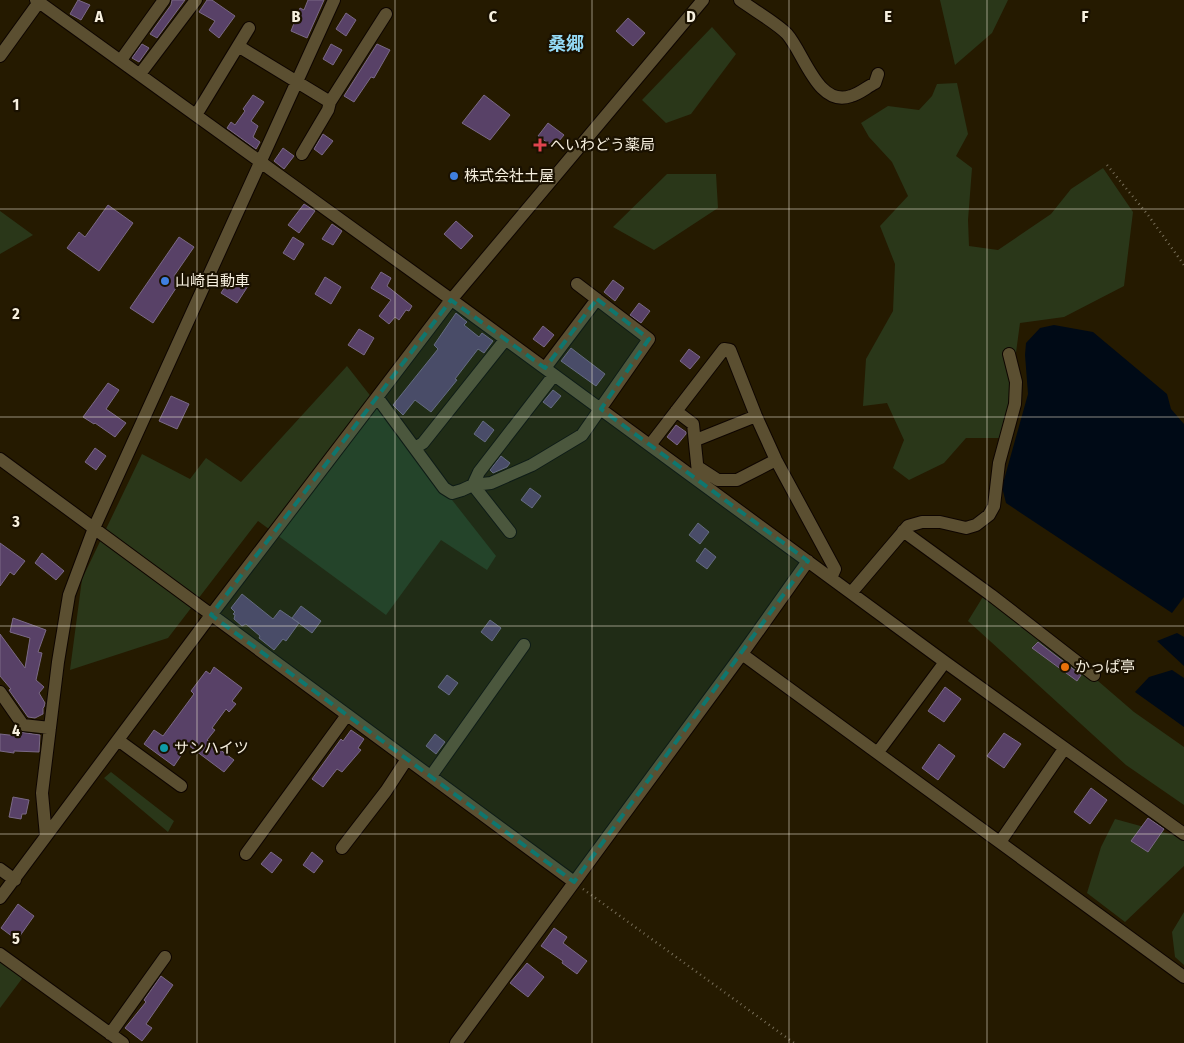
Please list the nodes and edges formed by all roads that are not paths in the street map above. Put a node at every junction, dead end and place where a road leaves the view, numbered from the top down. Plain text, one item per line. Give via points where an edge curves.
1 (164, 0) edge
2 (196, 0) edge
3 (334, 0) edge
4 (703, 0) edge
5 (740, 0) edge
6 (38, 1) edge
7 (386, 14) dead end
8 (249, 28) dead end
9 (238, 46) junction
10 (0, 56) edge
11 (121, 60) junction
12 (140, 74) junction
13 (878, 74) dead end
14 (296, 82) junction
15 (330, 102) junction
16 (196, 115) junction
17 (302, 154) dead end
18 (260, 161) junction
19 (577, 284) dead end
20 (597, 299) junction
21 (451, 300) junction
22 (506, 340) junction
23 (1009, 354) dead end
24 (549, 372) junction
25 (377, 397) junction
26 (601, 409) junction
27 (676, 411) junction
28 (756, 416) junction
29 (696, 440) junction
30 (650, 445) junction
31 (415, 448) junction
32 (0, 459) edge
33 (776, 460) junction
34 (698, 467) junction
35 (699, 481) junction
36 (473, 485) junction
37 (94, 528) junction
38 (903, 531) junction
39 (510, 532) dead end
40 (808, 561) junction
41 (831, 578) junction
42 (851, 593) junction
43 (211, 615) junction
44 (524, 644) dead end
45 (742, 654) junction
46 (945, 662) junction
47 (1094, 675) dead end
48 (0, 692) edge
49 (347, 715) junction
50 (50, 728) junction
51 (118, 740) junction
52 (1064, 748) junction
53 (878, 752) junction
54 (407, 759) junction
55 (431, 776) junction
56 (181, 786) dead end
57 (1184, 834) edge
58 (46, 836) junction
59 (1000, 842) junction
60 (342, 848) dead end
61 (246, 854) dead end
62 (0, 869) edge
63 (15, 880) junction
64 (574, 882) junction
65 (0, 898) edge
66 (0, 954) edge
67 (165, 958) dead end
68 (1184, 977) edge
69 (110, 1034) junction
70 (123, 1043) edge
71 (456, 1043) edge

1 - 11 street
2 - 12 street
3 - 14 street
4 - 21 street
5 - 13 street via 787,33 826,93 839,98 851,96 875,83
6 - 10 street
6 - 11 street
7 - 15 street
8 - 9 street
9 - 14 street
9 - 16 street
11 - 12 street
12 - 16 street
14 - 15 street
14 - 18 street
15 - 17 street
16 - 18 street
18 - 21 street
18 - 37 street
19 - 20 street
20 - 24 street
20 - 26 street via 650,339
21 - 22 street
21 - 25 street
22 - 24 street
22 - 31 street via 424,442
23 - 38 street via 1016,382 1015,404 999,463 994,506 989,515 966,528 922,522
24 - 26 street
24 - 36 street
25 - 31 street
25 - 43 street
26 - 30 street
26 - 36 street via 582,435 532,465 491,484
27 - 28 street via 724,349 730,350
27 - 29 street via 694,424
27 - 30 street
28 - 29 street
28 - 33 street
29 - 34 street
30 - 35 street
31 - 36 street via 444,488 452,493
32 - 37 street
33 - 34 street via 737,480 718,480
33 - 41 street via 835,569
34 - 35 street
35 - 40 street
36 - 39 street
37 - 43 street
37 - 50 street via 69,595
38 - 42 street
38 - 47 street
40 - 41 street
40 - 45 street
41 - 42 street
42 - 46 street
43 - 49 street
43 - 51 street
44 - 55 street
45 - 53 street
45 - 64 street
46 - 52 street
46 - 53 street
48 - 50 street via 22,725
49 - 54 street
49 - 61 street
50 - 58 street via 42,793
51 - 56 street
51 - 58 street
52 - 57 street
52 - 59 street
53 - 59 street
54 - 55 street
54 - 60 street
55 - 64 street
58 - 63 street
59 - 68 street
62 - 63 street
63 - 65 street
64 - 71 street
66 - 69 street
67 - 69 street
69 - 70 street

